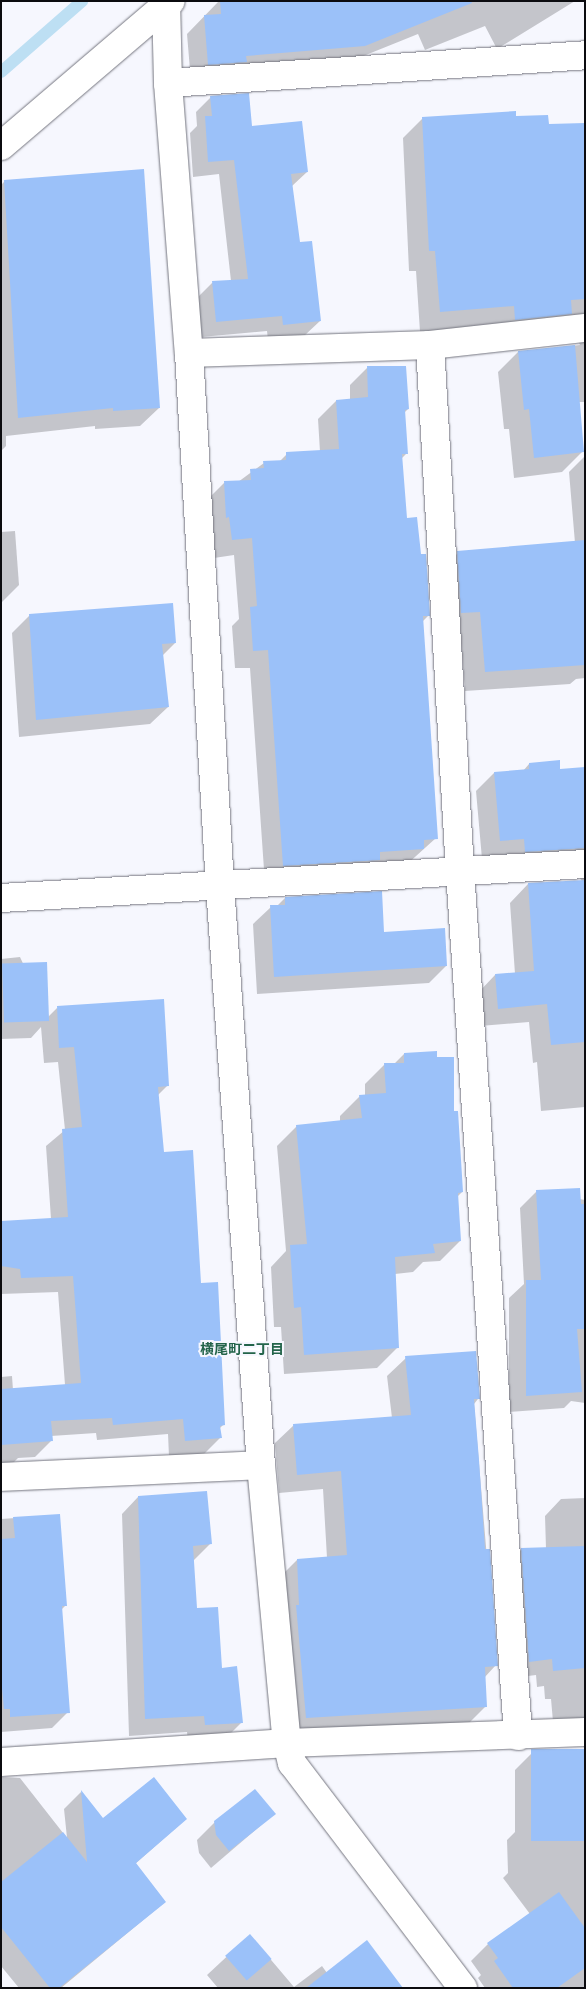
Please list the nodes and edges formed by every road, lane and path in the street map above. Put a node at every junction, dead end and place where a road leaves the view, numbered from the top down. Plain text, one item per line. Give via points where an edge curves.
1 (168, 2) edge
2 (585, 55) edge
3 (168, 83) junction
4 (1, 146) edge
5 (585, 328) edge
6 (430, 345) junction
7 (189, 353) junction
8 (585, 864) edge
9 (460, 871) junction
10 (220, 886) junction
11 (1, 898) edge
12 (261, 1465) junction
13 (1, 1477) edge
14 (585, 1732) edge
15 (518, 1736) junction
16 (287, 1743) junction
17 (1, 1762) edge
18 (463, 1988) edge

1 - 3 street
1 - 4 street
2 - 3 street
3 - 7 street
5 - 6 street
6 - 7 street
6 - 9 street
7 - 10 street
8 - 9 street
9 - 10 street
9 - 15 street
10 - 11 street
10 - 12 street
12 - 13 street
12 - 16 street
14 - 15 street
15 - 16 street
16 - 17 street
16 - 18 street via 292,1763

